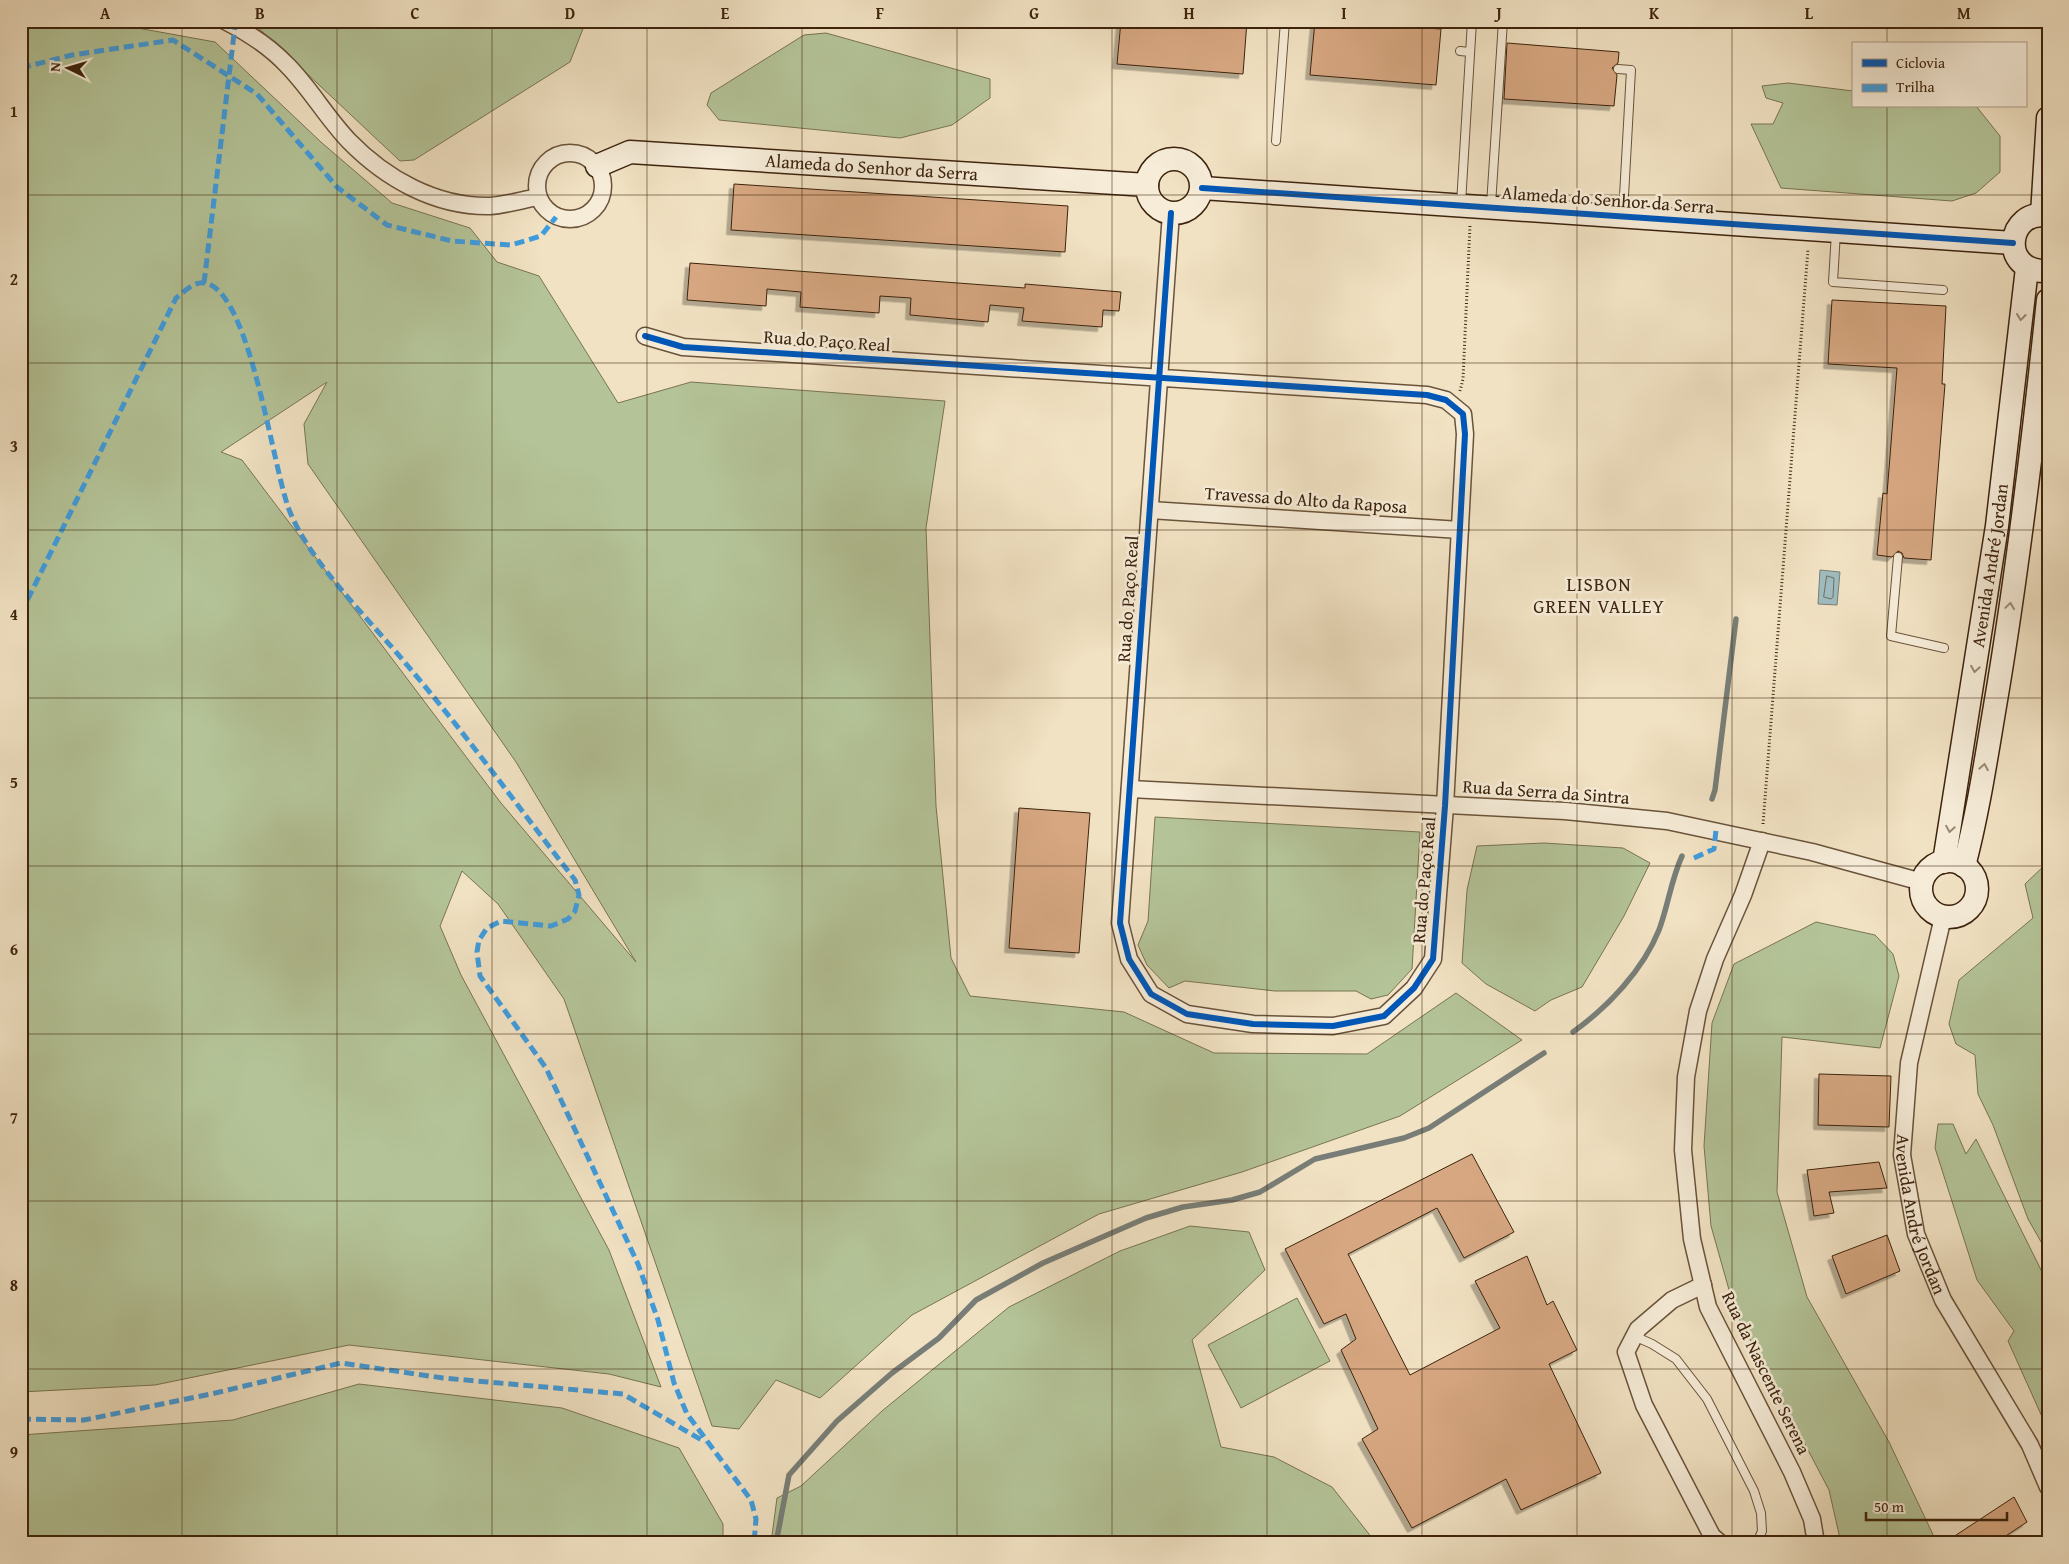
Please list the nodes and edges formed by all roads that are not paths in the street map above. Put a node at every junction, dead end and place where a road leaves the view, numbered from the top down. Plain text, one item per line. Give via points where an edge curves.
1 (225, 21) edge
2 (1286, 21) edge
3 (1472, 21) edge
4 (1503, 21) edge
5 (1460, 51) dead end
6 (1470, 52) junction
7 (1618, 69) dead end
8 (2048, 118) edge
9 (1276, 141) dead end
10 (597, 166) junction
11 (1147, 185) junction
12 (1202, 188) junction
13 (538, 198) junction
14 (1474, 206) junction
15 (1171, 213) junction
16 (1622, 216) junction
17 (2045, 216) edge
18 (1836, 230) junction
19 (2013, 242) junction
20 (2037, 270) edge
21 (1943, 290) dead end
22 (2048, 300) edge
23 (645, 336) dead end
24 (1159, 377) junction
25 (1150, 510) junction
26 (1460, 530) junction
27 (1898, 557) dead end
28 (1944, 648) dead end
29 (1130, 789) junction
30 (1445, 806) junction
31 (1762, 841) junction
32 (1954, 864) junction
33 (1922, 882) junction
34 (1943, 917) junction
35 (1703, 1285) junction
36 (1634, 1336) junction
37 (2048, 1487) edge
38 (1720, 1543) edge
39 (1757, 1543) edge
40 (1816, 1543) edge

1 - 13 street via 286,64 349,141 384,171 415,191 455,204 490,206
2 - 9 lane
3 - 6 lane
4 - 14 lane
5 - 6 lane
6 - 14 lane
7 - 16 lane via 1631,70
8 - 17 street
10 - 11 street, Alameda do Senhor da Serra via 630,152
10 - 13 street via 587,157 574,153 548,160 536,184
10 - 13 street via 602,177 600,201 583,217 570,220 556,217
11 - 12 street via 1156,166 1176,159 1195,168
11 - 15 street via 1154,204
12 - 14 street, Alameda do Senhor da Serra
12 - 15 street via 1192,208 1182,213
14 - 16 street, Alameda do Senhor da Serra
15 - 24 street, Rua do Paço Real
16 - 18 street, Alameda do Senhor da Serra
17 - 19 street via 2031,217 2022,223
18 - 19 street, Alameda do Senhor da Serra
18 - 21 lane via 1833,282
19 - 20 street via 2019,262
20 -> 32 street, Avenida André Jordan via 1997,526
32 -> 22 street, Avenida André Jordan via 1974,828 2003,658 2032,448
23 - 24 street, Rua do Paço Real via 683,347
24 - 25 street, Rua do Paço Real
24 - 26 street, Rua do Paço Real via 1426,395 1446,400 1463,414 1465,434
25 - 26 street, Travessa do Alto da Raposa
25 - 29 street, Rua do Paço Real
26 - 30 street, Rua do Paço Real
27 - 28 lane via 1890,636
29 - 30 street, Rua da Serra da Sintra
29 - 30 street, Rua do Paço Real via 1120,923 1129,959 1151,994 1187,1014 1253,1024 1333,1026 1384,1016 1414,988 1432,959
30 - 31 street, Rua da Serra da Sintra via 1565,811 1667,821
31 - 33 street, Rua da Serra da Sintra
31 - 35 street, Rua da Nascente Serena via 1698,1011 1686,1076 1683,1150 1692,1239
32 - 33 street via 1934,865
32 - 34 street via 1972,874 1977,884 1972,906 1954,917
33 - 34 street via 1925,904
34 - 37 street, Avenida André Jordan via 1909,1064 1902,1155 1916,1234 1944,1300 2030,1445
35 - 36 street via 1672,1300
35 - 40 street, Rua da Nascente Serena via 1708,1307 1792,1472 1812,1519
36 - 38 street via 1626,1352 1644,1405 1712,1536
36 - 39 lane via 1676,1359 1707,1399 1754,1491 1761,1512 1762,1531

